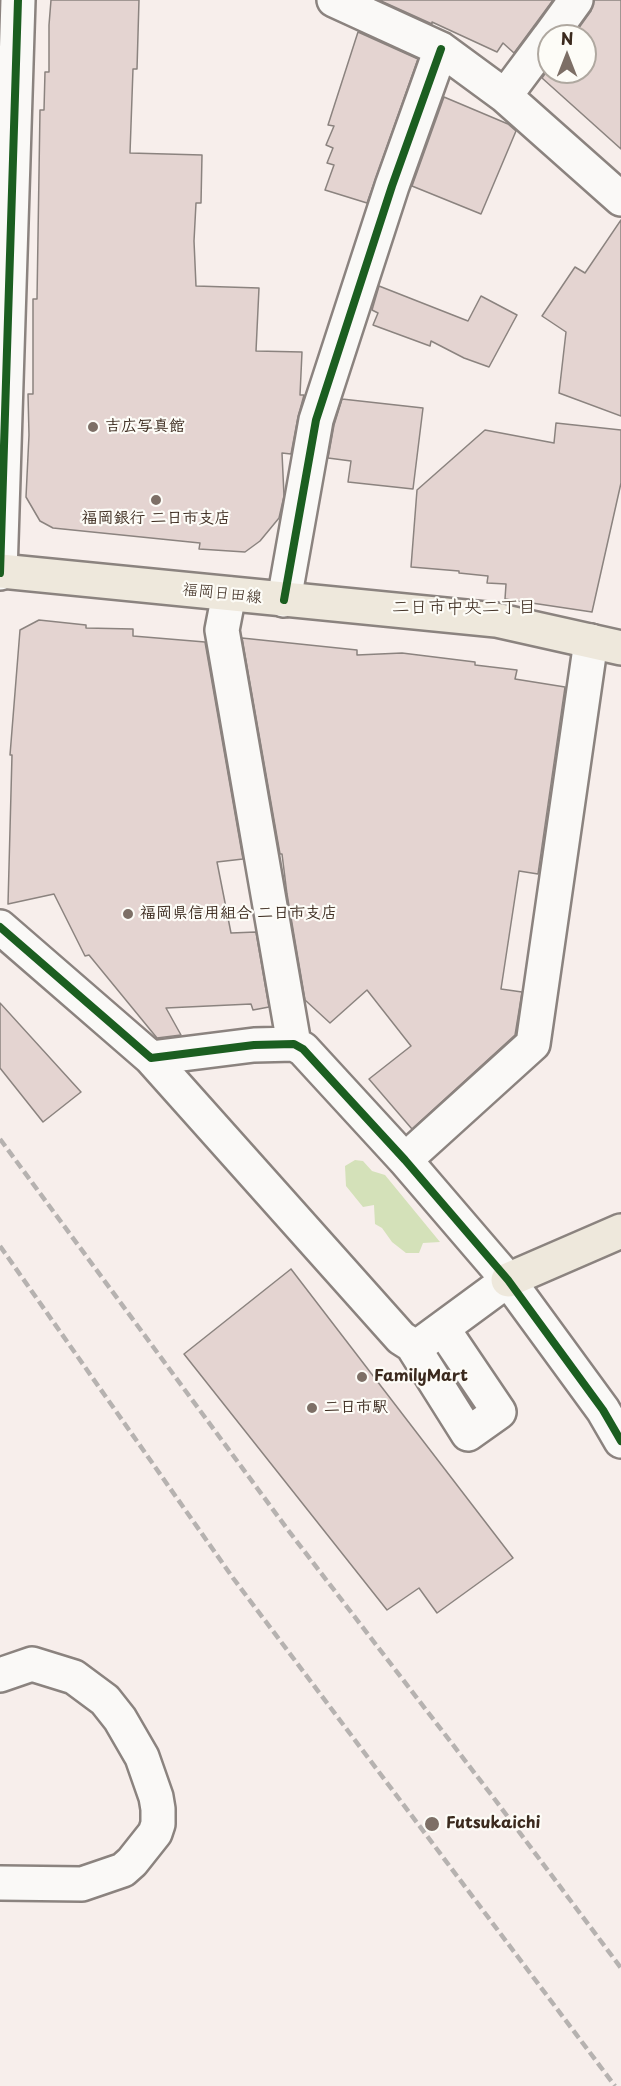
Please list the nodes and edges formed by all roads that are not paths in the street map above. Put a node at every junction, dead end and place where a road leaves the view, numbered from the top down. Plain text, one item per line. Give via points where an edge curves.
1 (18, 0) edge
2 (334, 0) edge
3 (576, 0) edge
4 (558, 24) edge
5 (441, 49) junction
6 (537, 52) edge
7 (505, 96) junction
8 (621, 199) edge
9 (4, 275) edge
10 (0, 572) edge
11 (229, 594) junction
12 (284, 600) junction
13 (606, 645) edge
14 (0, 927) edge
15 (294, 1044) junction
16 (151, 1058) junction
17 (405, 1160) junction
18 (621, 1231) edge
19 (508, 1280) junction
20 (443, 1329) junction
21 (412, 1345) junction
22 (621, 1441) edge
23 (0, 1675) edge
24 (0, 1883) edge

1 - 9 street
2 - 5 street
3 - 4 street
5 - 7 street
5 - 12 street via 316,420
6 - 7 street
7 - 8 street
9 - 10 street
10 - 11 main road, 福岡日田線
11 - 12 main road, 福岡日田線
11 - 15 street via 222,630
12 - 13 main road, 福岡日田線 via 496,620
13 - 17 street via 533,1044
14 - 16 street
15 - 16 street
15 - 17 street via 303,1049
16 - 21 street via 401,1338
17 - 19 street
18 - 19 main road
19 - 20 street
19 - 22 street via 603,1410
20 - 21 street
20 - 21 street via 499,1412 468,1434
23 - 24 street via 32,1664 74,1677 105,1700 142,1757 158,1809 155,1833 123,1870 82,1884

